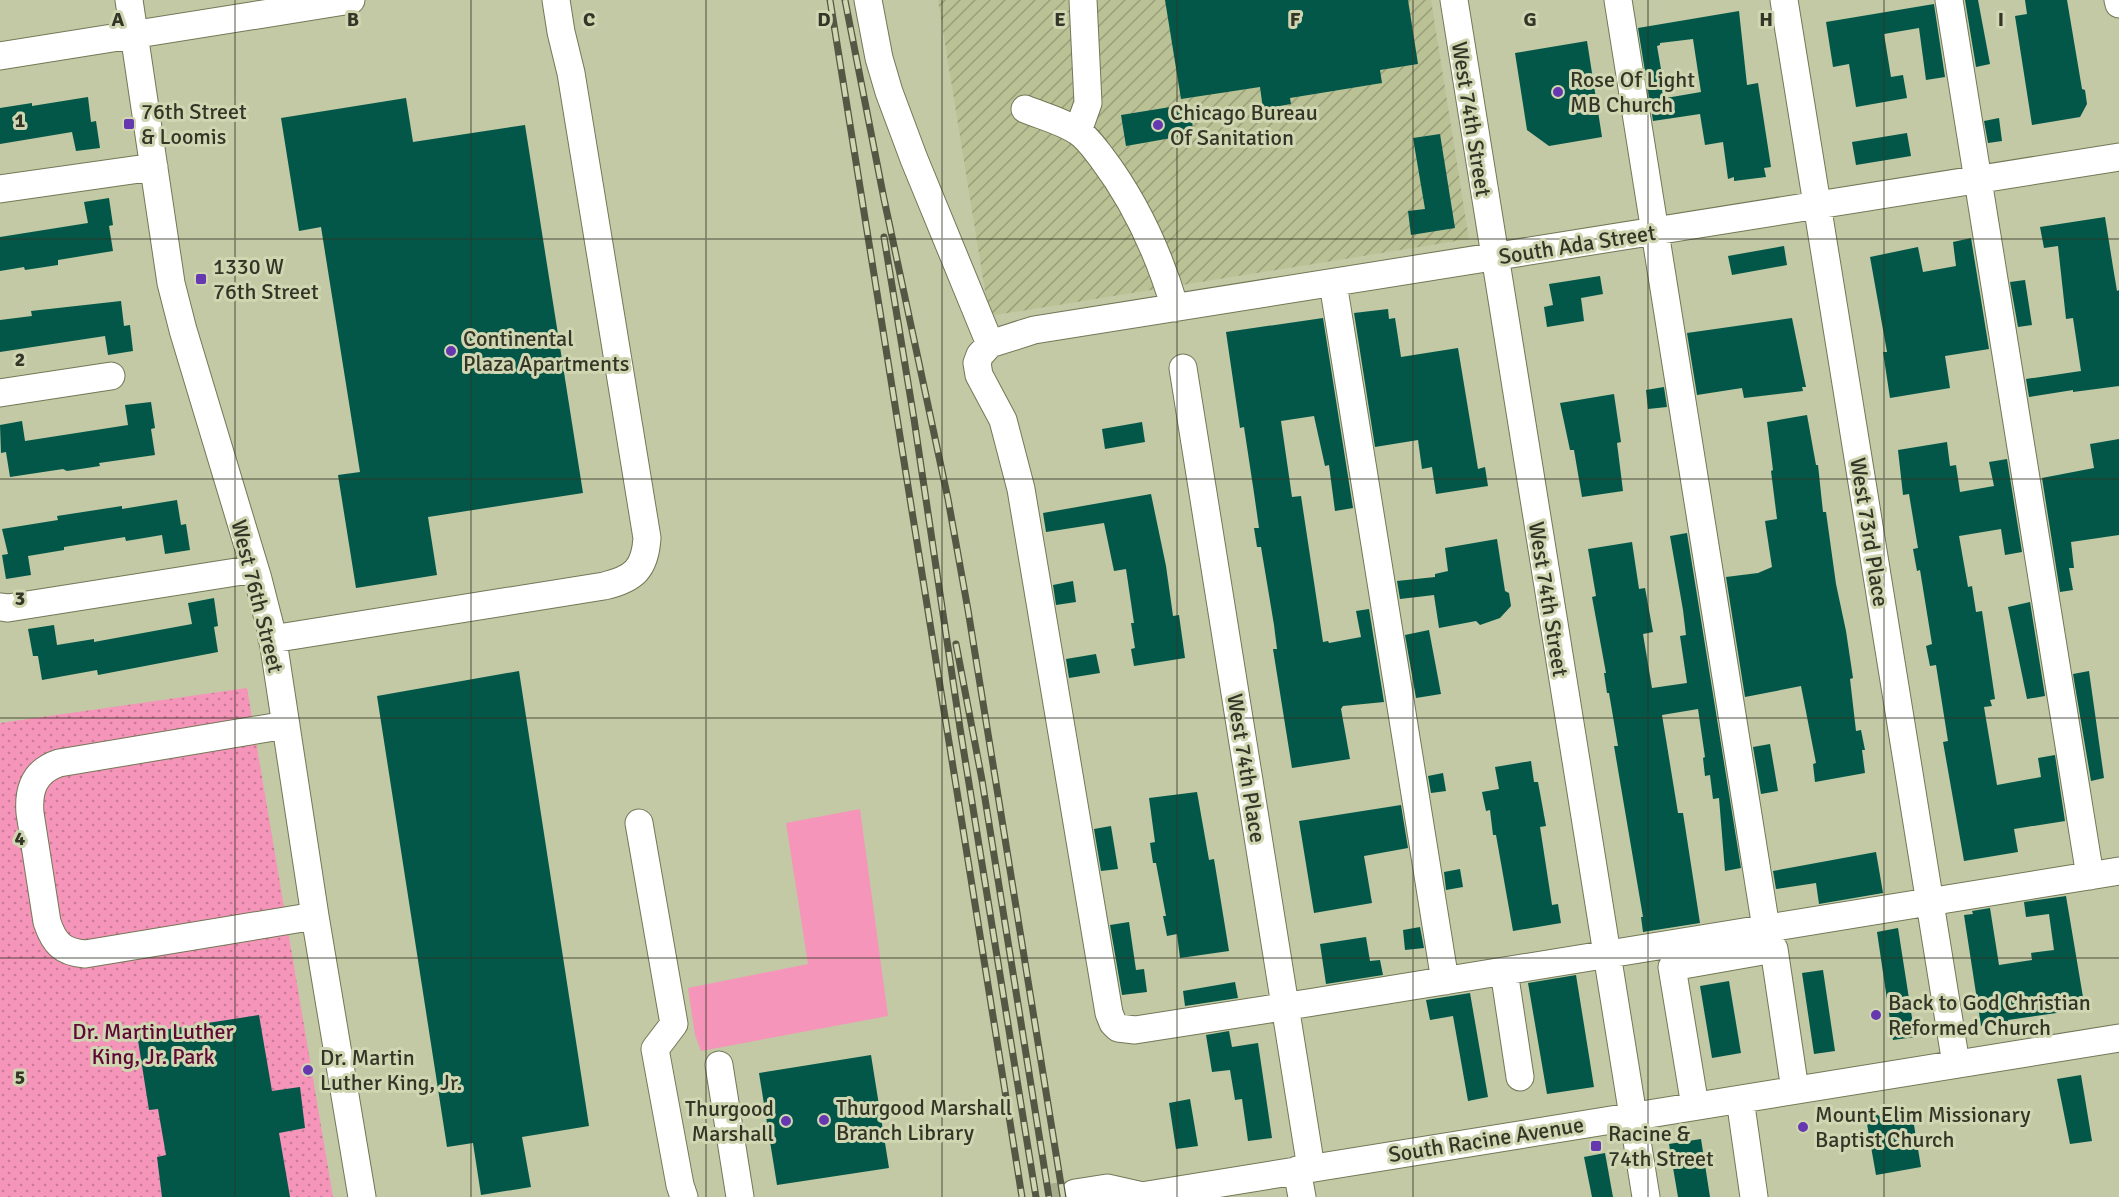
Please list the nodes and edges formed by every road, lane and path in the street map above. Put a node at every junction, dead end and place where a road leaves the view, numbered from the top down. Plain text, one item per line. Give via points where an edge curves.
1 (129, 0) edge
2 (351, 0) edge
3 (556, 0) edge
4 (868, 0) edge
5 (1083, 0) edge
6 (1454, 0) edge
7 (1618, 0) edge
8 (1784, 0) edge
9 (1949, 0) edge
10 (134, 34) junction
11 (0, 56) edge
12 (1025, 110) dead end
13 (1078, 131) junction
14 (2119, 157) edge
15 (154, 167) junction
16 (1978, 180) junction
17 (0, 189) edge
18 (1817, 206) junction
19 (1655, 232) junction
20 (1494, 258) junction
21 (1333, 283) junction
22 (1175, 308) junction
23 (990, 344) junction
24 (1183, 368) dead end
25 (111, 376) dead end
26 (0, 393) edge
27 (255, 569) junction
28 (0, 607) edge
29 (272, 639) junction
30 (286, 725) junction
31 (639, 823) dead end
32 (2119, 872) edge
33 (2090, 876) junction
34 (1929, 902) junction
35 (315, 916) junction
36 (1766, 928) junction
37 (1607, 954) junction
38 (1504, 971) junction
39 (1445, 981) junction
40 (1286, 1007) junction
41 (2119, 1038) edge
42 (1956, 1064) junction
43 (719, 1065) dead end
44 (1520, 1077) dead end
45 (1795, 1090) junction
46 (1740, 1099) junction
47 (1695, 1106) junction
48 (1633, 1116) junction
49 (1304, 1169) junction
50 (1205, 1191) edge
51 (1075, 1193) dead end
52 (1136, 1196) edge
53 (362, 1197) edge
54 (684, 1197) edge
55 (740, 1197) edge
56 (1302, 1197) edge
57 (1646, 1197) edge
58 (1754, 1197) edge

1 - 10 street, West 76th Street
2 - 10 street
3 - 29 street via 647,538 645,556 637,571 622,582
4 - 23 street via 889,92
5 - 13 street via 1089,84 1088,103
6 - 20 street, West 74th Street
7 - 19 street
8 - 18 street, West 73rd Place
9 - 16 street
10 - 11 street
10 - 15 street, West 76th Street
12 - 13 street
13 - 22 street via 1107,165 1144,227
14 - 16 street, South Ada Street
15 - 17 street
15 - 27 street, West 76th Street via 171,283
16 - 18 street, South Ada Street
16 - 33 street
18 - 19 street, South Ada Street
18 - 34 street, West 73rd Place
19 - 20 street, South Ada Street
19 - 36 street
20 - 21 street, South Ada Street
20 - 37 street, West 74th Street
21 - 22 street, South Ada Street
21 - 39 street
22 - 23 street, South Ada Street via 1034,330
23 - 40 street via 977,363 979,375 1003,420 1021,489 1113,1023 1118,1028 1135,1030
24 - 40 street, West 74th Place
25 - 26 street
27 - 28 street
27 - 29 street, West 76th Street
29 - 30 street, West 76th Street
30 - 35 street, West 76th Street
30 - 35 street via 48,767 33,785 28,799 30,813 47,922 58,944 71,952 85,954
31 - 54 street via 674,1024 655,1049
32 - 33 street
33 - 34 street
34 - 36 street
34 - 42 street, West 73rd Place
35 - 53 street, West 76th Street
36 - 37 street
37 - 38 street
37 - 48 street, West 74th Street
38 - 39 street
38 - 44 street
39 - 40 street
40 - 49 street, West 74th Place
41 - 42 street, South Racine Avenue
42 - 45 street, South Racine Avenue
43 - 55 street
45 - 46 street, South Racine Avenue
45 - 47 street via 1774,949 1672,967
46 - 47 street, South Racine Avenue
46 - 58 street
47 - 48 street, South Racine Avenue
48 - 49 street, South Racine Avenue
48 - 57 street, West 74th Street
49 - 50 street, South Racine Avenue
49 - 56 street, West 74th Place
50 - 52 street, South Racine Avenue
51 - 52 street, South Racine Avenue via 1107,1188

